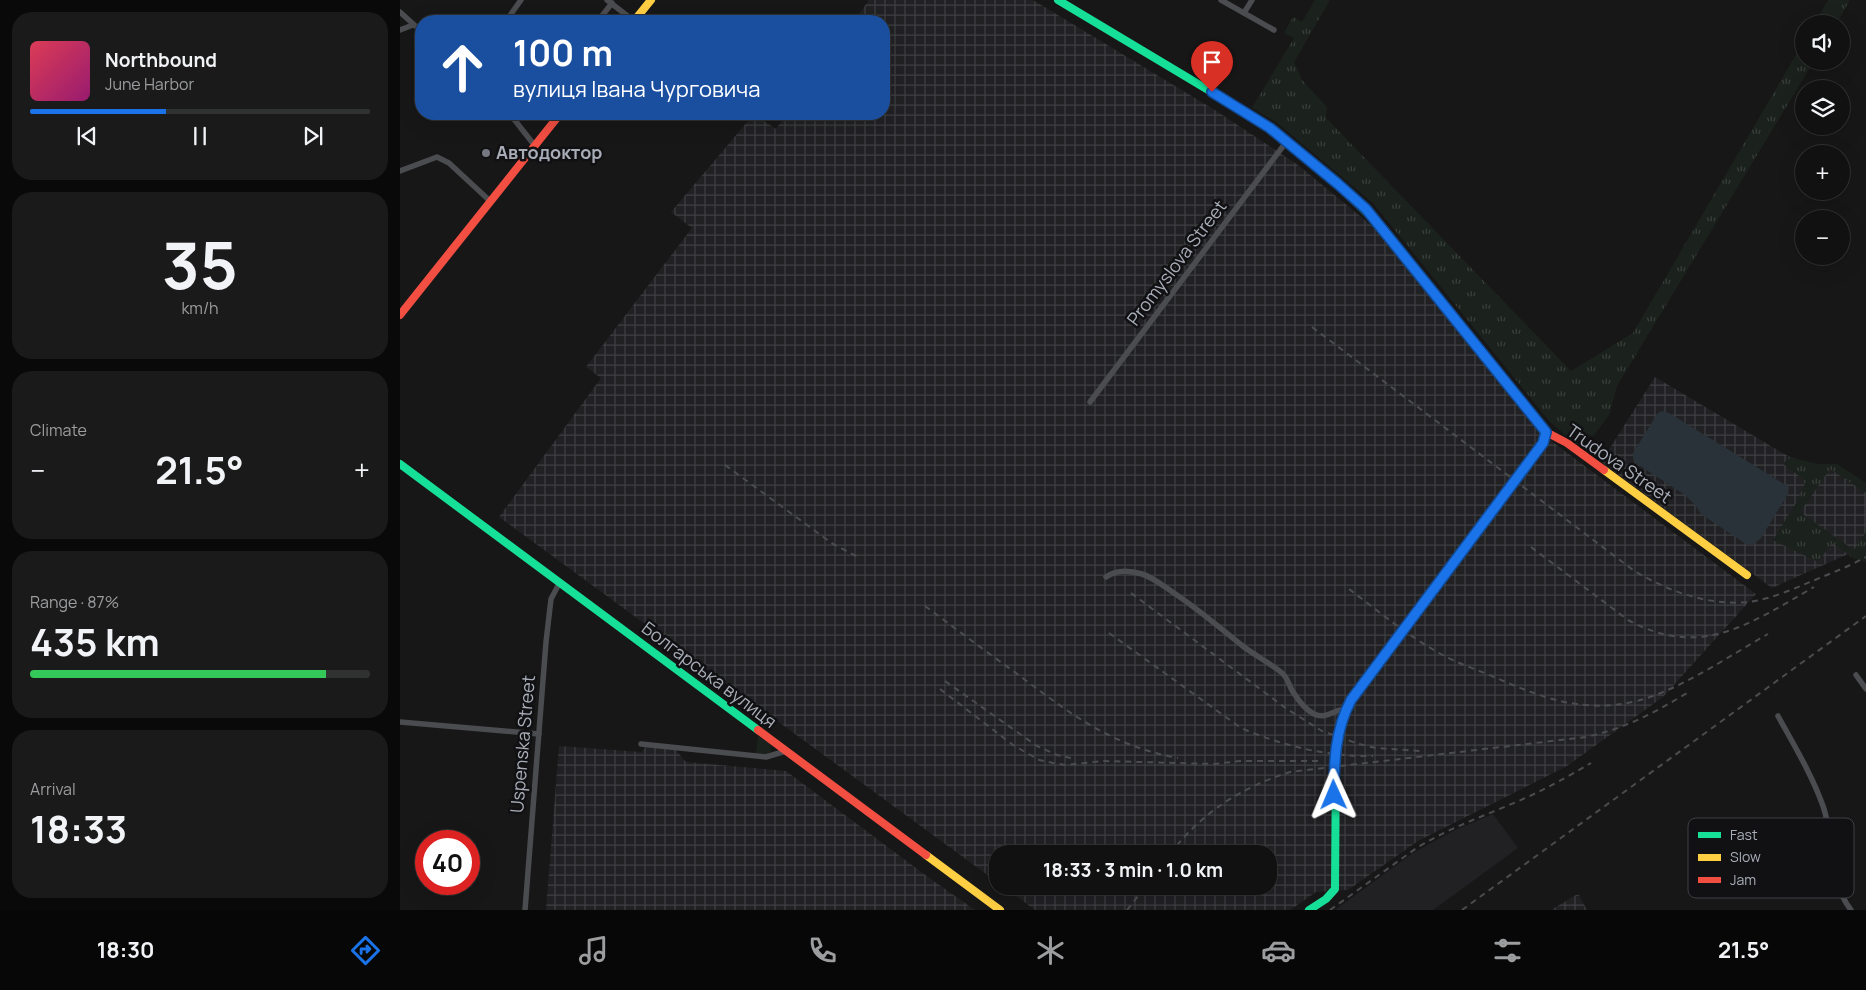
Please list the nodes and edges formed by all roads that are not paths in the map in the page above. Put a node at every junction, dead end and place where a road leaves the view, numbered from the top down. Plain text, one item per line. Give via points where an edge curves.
1 (521, 0) edge
2 (651, 0) edge
3 (1221, 0) edge
4 (1252, 0) edge
5 (1063, 1) edge
6 (610, 2) edge
7 (400, 12) edge
8 (1244, 13) junction
9 (510, 15) edge
10 (602, 15) edge
11 (626, 15) edge
12 (639, 15) edge
13 (413, 25) joint
14 (400, 30) edge
15 (1274, 30) dead end
16 (514, 120) edge
17 (555, 120) edge
18 (1287, 141) junction
19 (534, 146) junction
20 (400, 171) edge
21 (490, 202) junction
22 (400, 315) edge
23 (1090, 402) dead end
24 (1546, 432) junction
25 (400, 464) edge
26 (1747, 575) dead end
27 (1106, 578) dead end
28 (560, 582) junction
29 (1856, 675) dead end
30 (1866, 689) edge
31 (1346, 709) junction
32 (1778, 716) dead end
33 (400, 722) edge
34 (538, 734) junction
35 (641, 744) dead end
36 (786, 751) junction
37 (1826, 818) edge
38 (1843, 898) edge
39 (525, 910) edge
40 (1000, 910) edge
41 (1309, 910) edge
42 (1851, 910) edge

1 - 9 street
2 - 12 street
3 - 8 street
4 - 8 street
5 - 18 street, Trudova Street
6 - 10 street
6 - 11 street
7 - 13 street
8 - 15 street
13 - 14 street
16 - 19 street
17 - 19 street
18 - 23 street, Promyslova Street
18 - 24 street, Trudova Street via 1366,209
19 - 21 street
20 - 21 street via 437,158 443,159 450,162
21 - 22 street
24 - 26 street, Trudova Street via 1567,443
24 - 31 street via 1543,443
25 - 28 street, Болгарська вулиця
27 - 31 street via 1121,570 1156,580 1282,673 1305,708 1312,713 1327,716
28 - 34 street, Uspenska Street via 551,599
28 - 36 street, Болгарська вулиця
29 - 30 street
31 - 41 street via 1334,761 1335,889
32 - 37 street via 1824,808
33 - 34 street
34 - 39 street, Uspenska Street
35 - 36 street via 766,757
36 - 40 street, Болгарська вулиця
38 - 42 street

